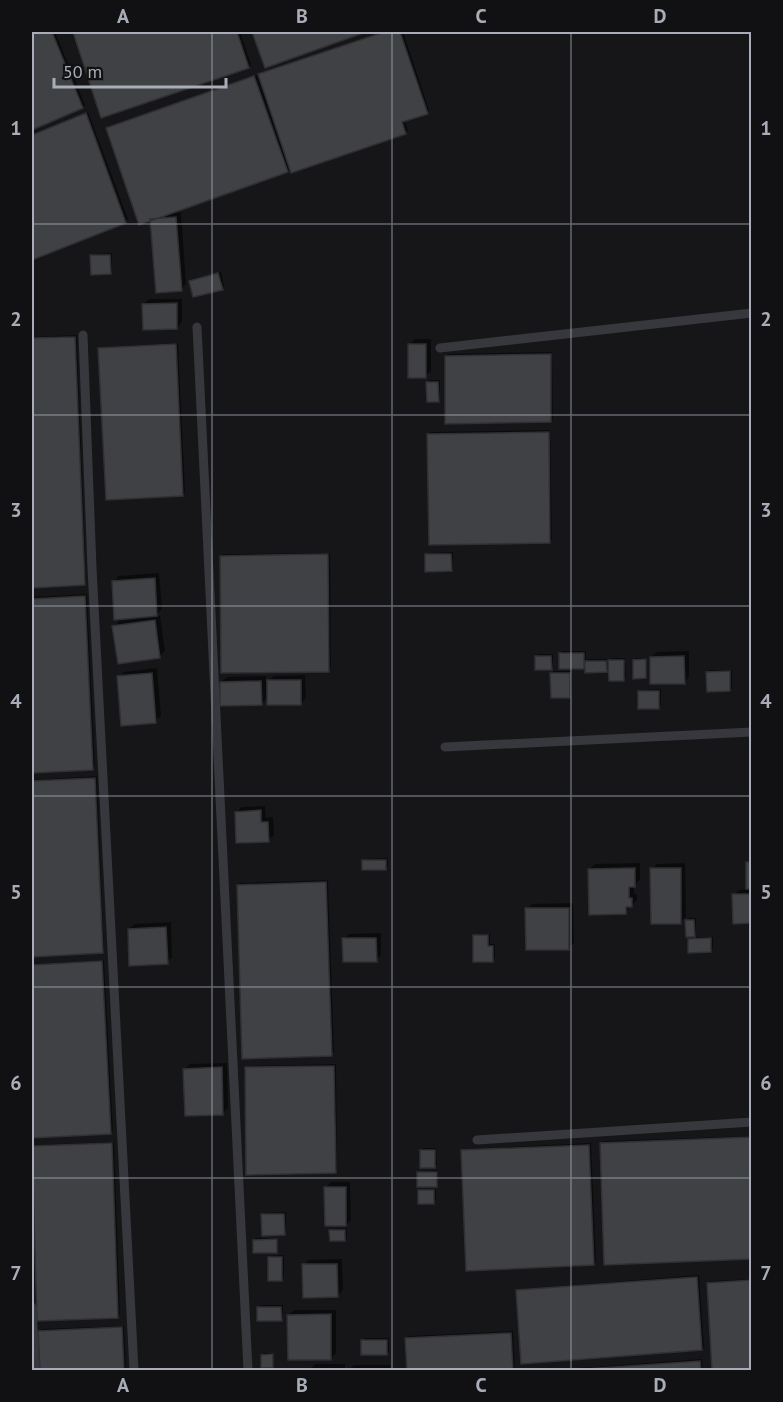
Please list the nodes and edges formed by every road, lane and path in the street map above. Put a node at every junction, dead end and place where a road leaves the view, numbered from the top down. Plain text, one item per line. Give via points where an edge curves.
1 (752, 314) edge
2 (197, 327) dead end
3 (84, 335) dead end
4 (440, 348) dead end
5 (752, 732) edge
6 (445, 747) dead end
7 (752, 1122) edge
8 (477, 1140) dead end
9 (32, 1307) edge
10 (35, 1371) edge
11 (134, 1371) edge
12 (248, 1371) edge

1 - 4 lane
2 - 12 lane
3 - 11 lane via 92,568
5 - 6 lane
7 - 8 lane
9 - 10 lane

